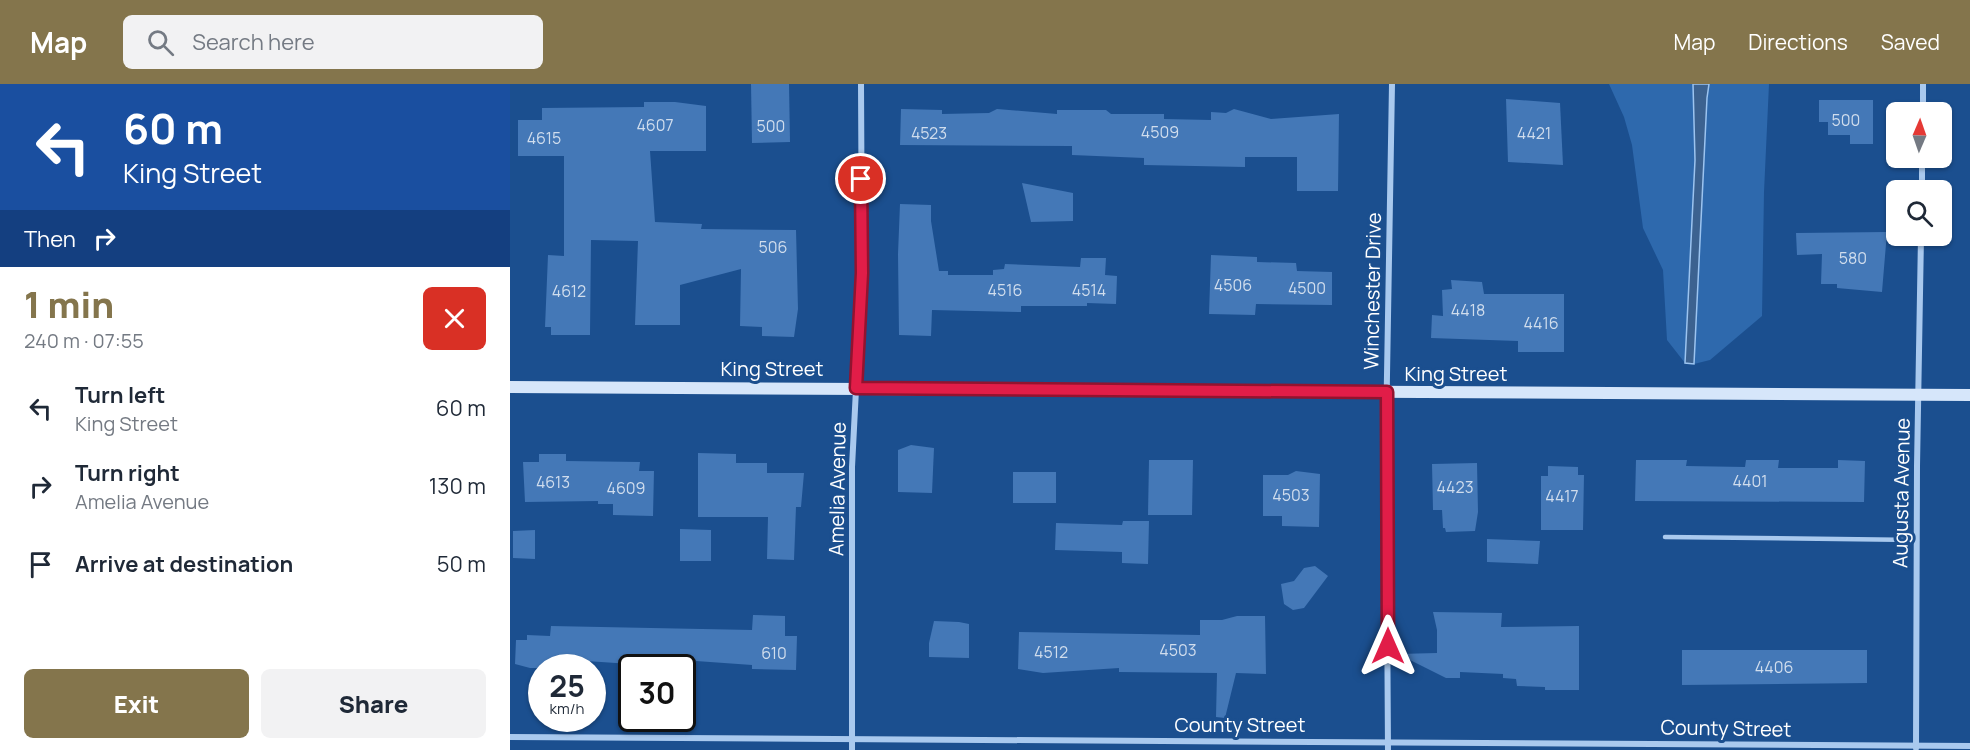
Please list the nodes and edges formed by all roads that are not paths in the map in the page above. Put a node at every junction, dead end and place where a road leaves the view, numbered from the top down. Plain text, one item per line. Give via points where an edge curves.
1 (861, 84) edge
2 (1392, 84) edge
3 (1923, 84) edge
4 (1923, 102) edge
5 (1921, 246) edge
6 (510, 387) edge
7 (856, 388) junction
8 (1387, 392) junction
9 (1919, 394) junction
10 (1970, 395) edge
11 (1665, 537) dead end
12 (1917, 540) junction
13 (510, 737) edge
14 (852, 738) junction
15 (1388, 741) junction
16 (1970, 746) edge
17 (1916, 748) edge
18 (852, 750) edge
19 (1388, 750) edge

1 - 7 street, Amelia Avenue via 862,273
2 - 8 street, Winchester Drive
3 - 4 street
5 - 9 street, Augusta Avenue
6 - 7 street, King Street
7 - 8 street, King Street
7 - 14 street, Amelia Avenue via 852,467
8 - 9 street, King Street
8 - 15 street, Winchester Drive
9 - 10 street, King Street
9 - 12 street, Augusta Avenue
11 - 12 lane
12 - 17 street, Augusta Avenue
13 - 14 street, County Street
14 - 15 street, County Street
14 - 18 street, Amelia Avenue
15 - 17 street, County Street
15 - 19 street, Winchester Drive
16 - 17 street, County Street

